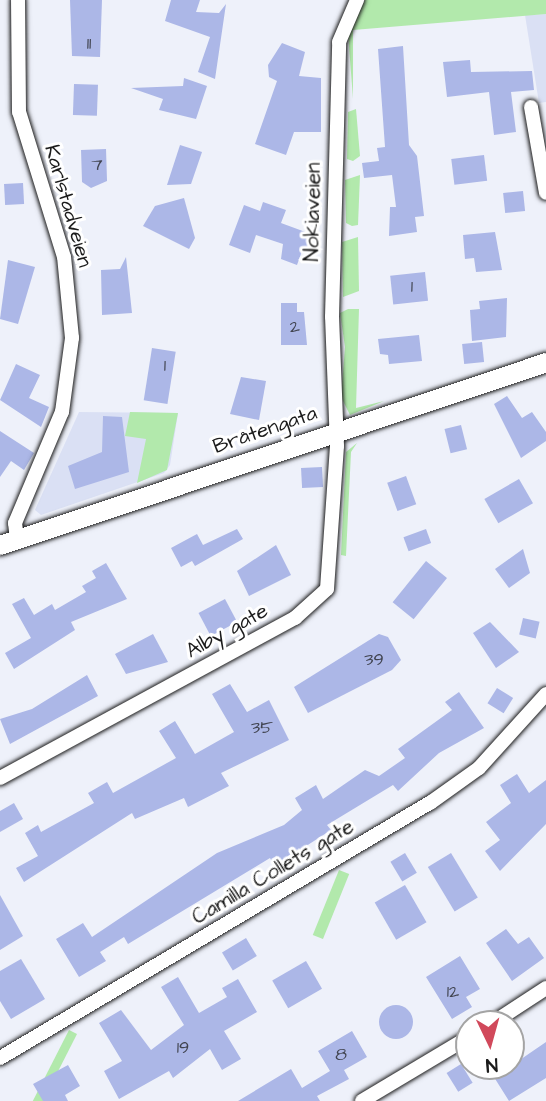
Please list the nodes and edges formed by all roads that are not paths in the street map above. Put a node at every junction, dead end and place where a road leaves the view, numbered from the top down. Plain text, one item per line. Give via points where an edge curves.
1 (18, 0) edge
2 (357, 0) edge
3 (531, 107) dead end
4 (546, 193) edge
5 (546, 362) edge
6 (337, 430) junction
7 (8, 542) edge
8 (546, 694) edge
9 (0, 778) edge
10 (546, 988) edge
11 (512, 1010) edge
12 (455, 1045) edge
13 (0, 1058) edge
14 (362, 1101) edge

1 - 7 street, Karlstadveien via 19,112 64,257 72,338 62,412
2 - 6 street, Nokiaveien via 339,42 332,317
3 - 4 street
5 - 6 street, Bråtengata
6 - 7 street, Bråtengata
6 - 9 street, Alby gate via 334,560 316,603
8 - 13 street, Camilla Collets gate via 479,768 430,803
10 - 11 street
12 - 14 street

